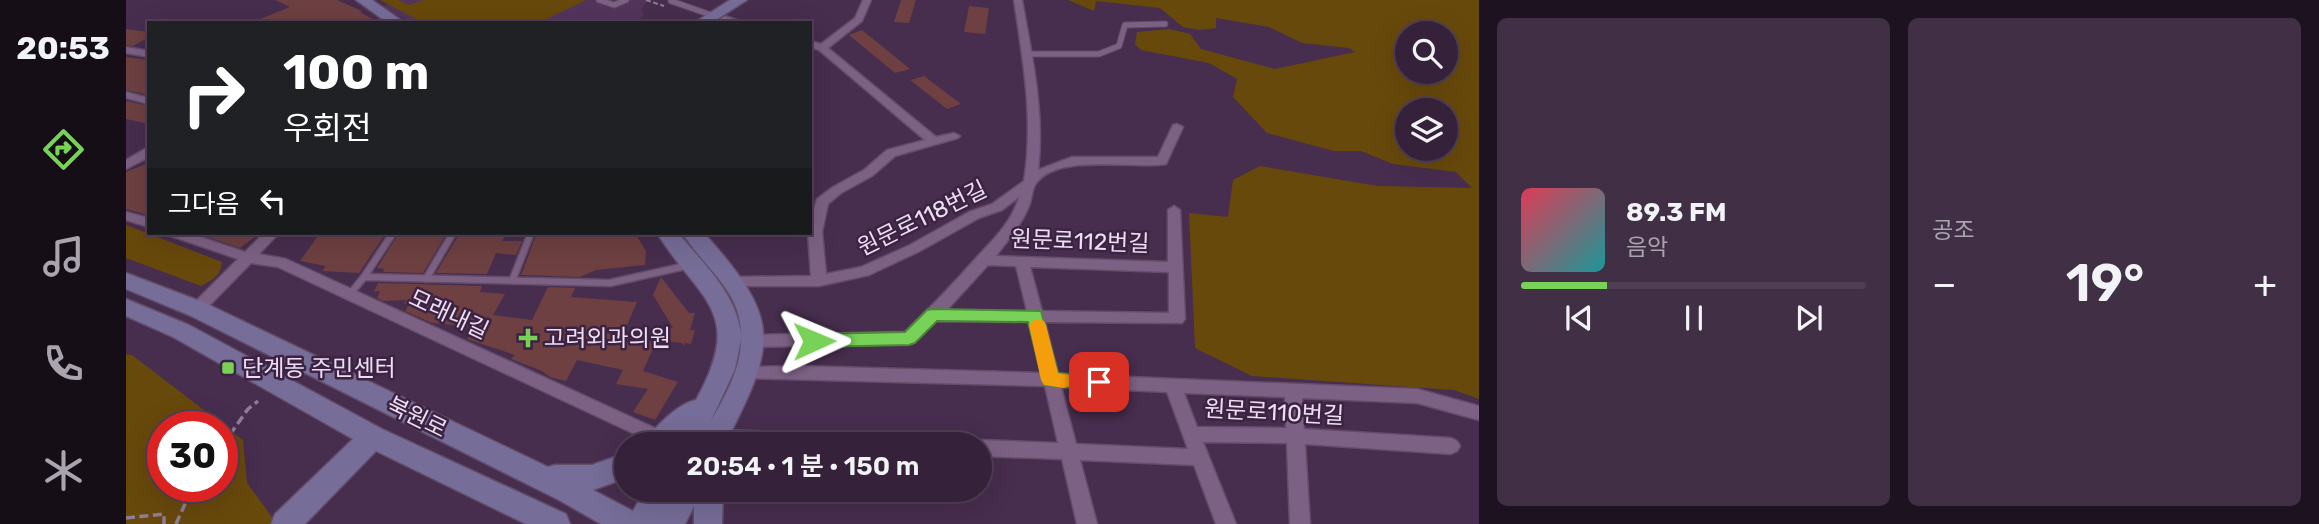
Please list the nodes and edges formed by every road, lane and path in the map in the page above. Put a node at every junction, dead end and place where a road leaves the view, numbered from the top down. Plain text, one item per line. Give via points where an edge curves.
1 (599, 0) edge
2 (625, 0) edge
3 (646, 0) edge
4 (740, 0) edge
5 (757, 0) edge
6 (867, 0) edge
7 (1018, 0) edge
8 (369, 1) edge
9 (671, 1) edge
10 (662, 6) dead end
11 (395, 21) edge
12 (719, 21) edge
13 (1166, 24) dead end
14 (812, 45) edge
15 (822, 48) junction
16 (126, 50) edge
17 (147, 54) edge
18 (1026, 54) junction
19 (126, 94) edge
20 (147, 100) edge
21 (1177, 127) dead end
22 (954, 136) dead end
23 (932, 140) junction
24 (147, 154) edge
25 (126, 164) edge
26 (1030, 181) junction
27 (1174, 211) dead end
28 (126, 216) edge
29 (147, 222) edge
30 (182, 235) edge
31 (270, 235) edge
32 (392, 235) edge
33 (452, 235) edge
34 (530, 235) edge
35 (669, 235) edge
36 (695, 235) edge
37 (249, 258) junction
38 (982, 260) junction
39 (1022, 262) junction
40 (692, 264) junction
41 (1176, 267) junction
42 (364, 277) junction
43 (426, 279) junction
44 (126, 281) edge
45 (512, 281) junction
46 (819, 281) junction
47 (734, 282) junction
48 (351, 293) junction
49 (126, 307) edge
50 (197, 309) junction
51 (933, 315) junction
52 (1035, 315) junction
53 (755, 341) junction
54 (747, 373) junction
55 (1051, 380) junction
56 (1172, 385) junction
57 (1293, 391) junction
58 (724, 394) junction
59 (258, 401) dead end
60 (1479, 413) edge
61 (238, 424) edge
62 (646, 432) edge
63 (677, 432) edge
64 (719, 432) edge
65 (1193, 434) junction
66 (1294, 436) junction
67 (373, 437) junction
68 (1451, 446) dead end
69 (992, 448) edge
70 (1067, 451) junction
71 (1202, 457) junction
72 (614, 471) edge
73 (528, 472) junction
74 (509, 501) junction
75 (186, 502) edge
76 (653, 502) edge
77 (682, 502) edge
78 (709, 502) edge
79 (126, 518) edge
80 (164, 524) edge
81 (176, 524) edge
82 (285, 524) edge
83 (527, 524) edge
84 (556, 524) edge
85 (628, 524) edge
86 (640, 524) edge
87 (670, 524) edge
88 (708, 524) edge
89 (1087, 524) edge
90 (1226, 524) edge
91 (1300, 524) edge

1 - 2 lane via 614,5
3 - 10 path
4 - 12 street
5 - 12 street
6 - 15 street via 859,19
7 - 18 street, 원문로112번길
8 - 11 street
9 - 12 lane
13 - 18 lane via 1125,25 1119,46 1099,54
14 - 15 street
15 - 23 street
16 - 17 street
18 - 26 street, 원문로112번길 via 1033,100
19 - 20 street
21 - 26 street, 원문로118번길 via 1162,161 1072,161
22 - 23 street
23 - 46 street via 891,153 869,173 821,202 815,232
24 - 25 street
26 - 38 street, 원문로112번길 via 1023,208
26 - 46 street, 원문로118번길 via 997,207 915,248 864,271
27 - 41 street
28 - 29 street
30 - 37 street, 모래내길
31 - 37 street
32 - 42 lane
33 - 43 lane
34 - 45 lane
35 - 40 street
36 - 47 street
37 - 48 street, 모래내길 via 281,262
37 - 50 street
38 - 39 street, 원문로112번길
38 - 51 street, 원문로112번길
39 - 41 street, 원문로112번길
39 - 52 street
40 - 45 lane via 610,283
40 - 58 street via 729,323
41 - 52 street via 1177,319
42 - 43 lane
42 - 48 lane
43 - 45 lane
44 - 50 street, 북원로
46 - 47 street, 원문로118번길
47 - 53 street via 748,310
48 - 62 street, 모래내길
49 - 67 street, 북원로 via 181,331
50 - 73 street, 북원로
51 - 52 street
51 - 53 street, 원문로112번길 via 909,338
52 - 55 street
53 - 54 street
54 - 55 street, 원문로110번길
54 - 58 street
55 - 56 street, 원문로110번길
55 - 70 street
56 - 57 street
56 - 65 street, 원문로110번길
57 - 60 street via 1417,396
57 - 66 street
58 - 63 street via 685,421
58 - 64 street
59 - 61 path
65 - 66 street, 원문로110번길
65 - 71 street
66 - 68 street, 원문로110번길
66 - 91 street
67 - 74 street, 북원로
67 - 82 street
69 - 70 street
70 - 71 street
70 - 89 street
71 - 90 street
72 - 73 street via 579,481
73 - 85 street, 북원로
74 - 83 street
74 - 84 street, 북원로
75 - 81 path
76 - 86 street
77 - 87 street
78 - 88 street
79 - 80 path via 163,514

